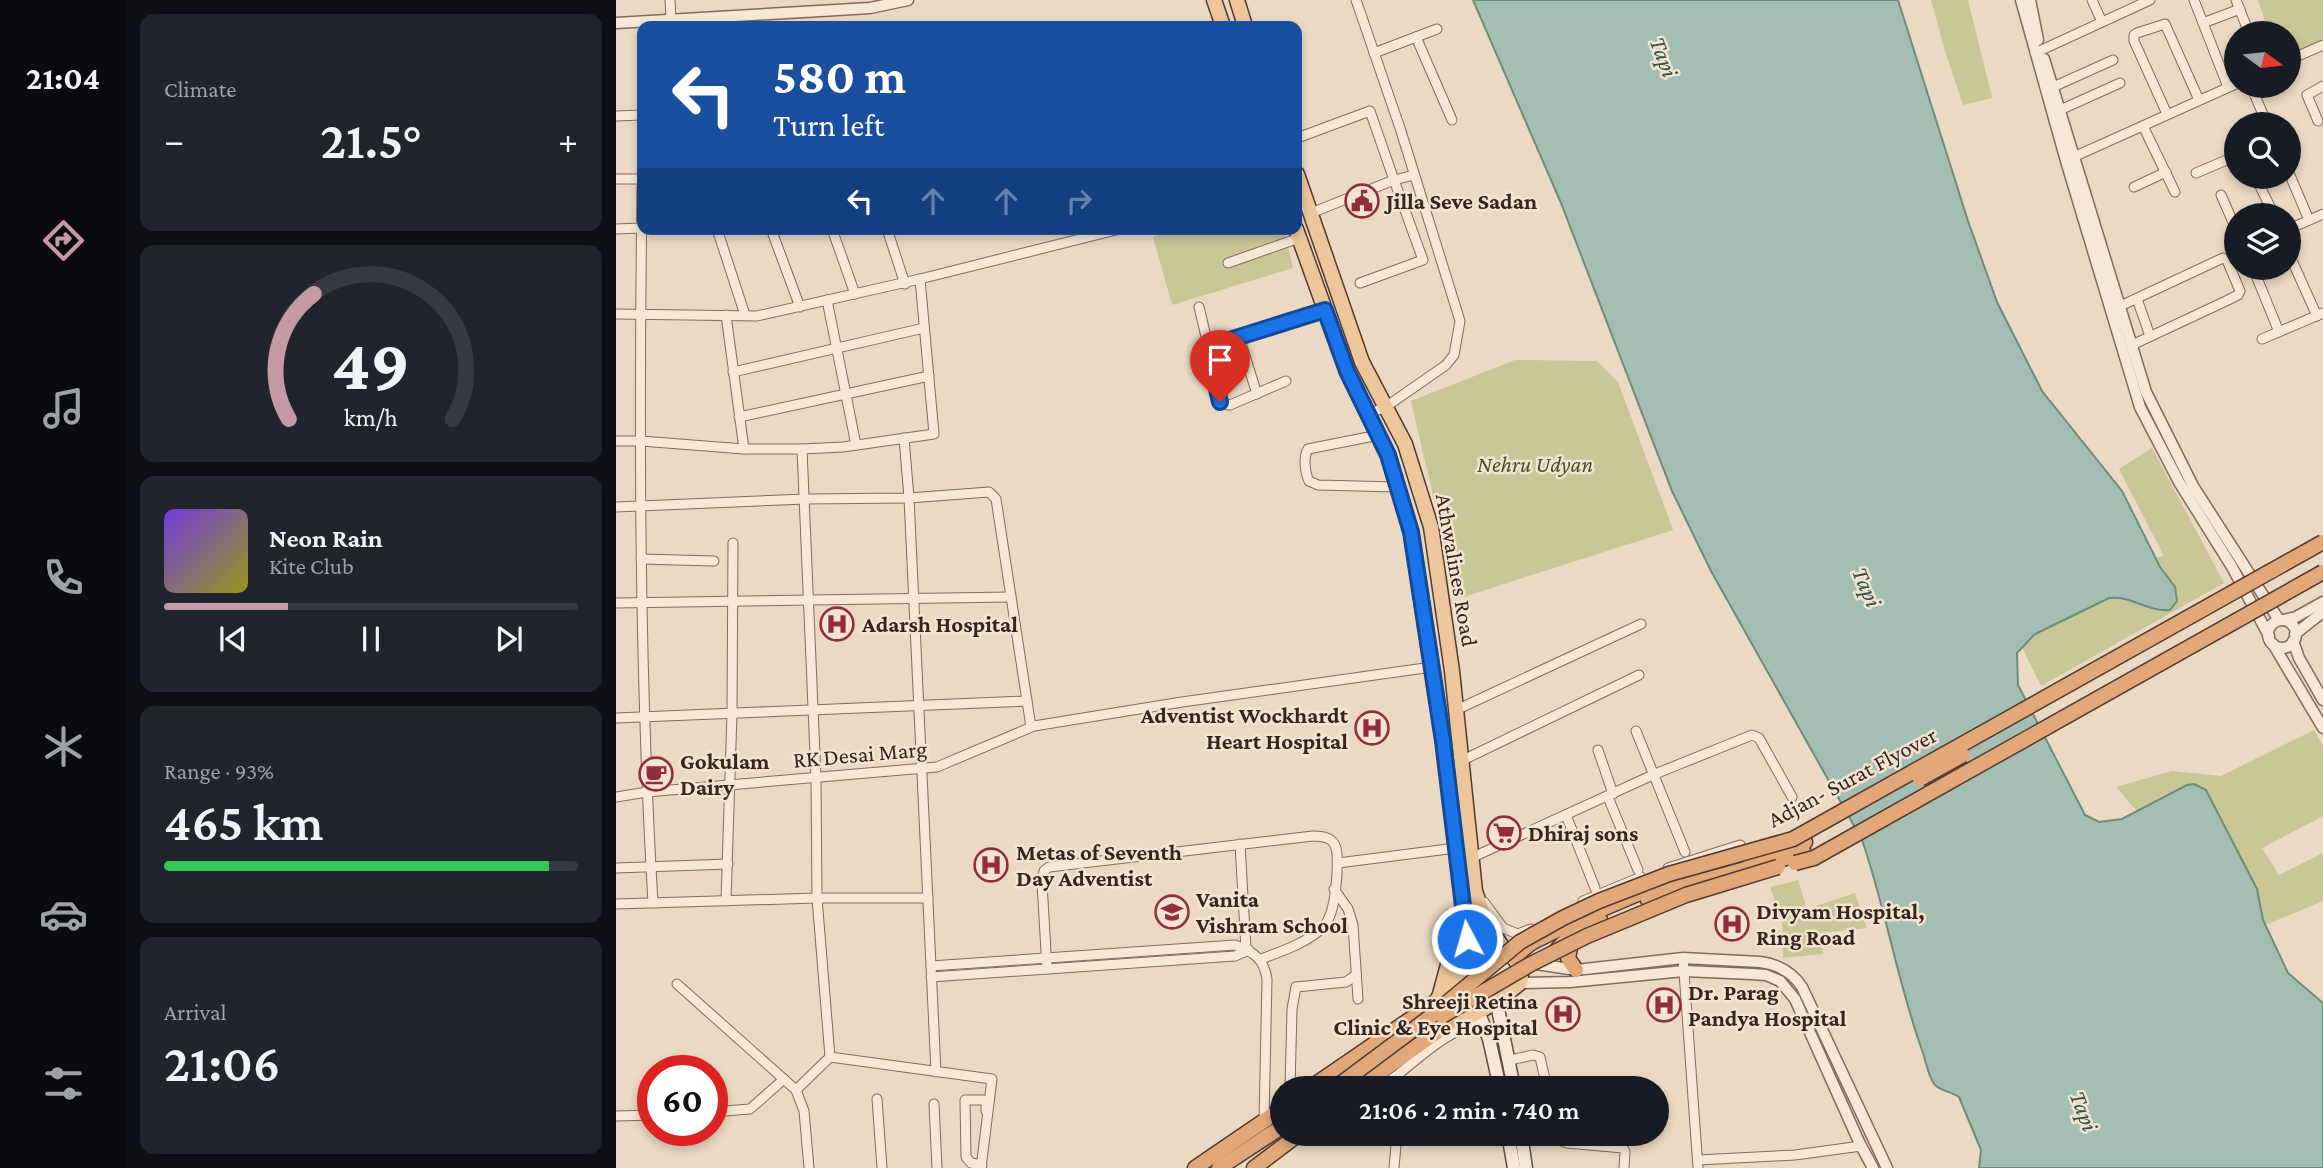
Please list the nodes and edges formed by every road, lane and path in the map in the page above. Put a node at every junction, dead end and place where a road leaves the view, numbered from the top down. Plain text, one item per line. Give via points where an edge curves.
1 (670, 0) edge
2 (908, 0) edge
3 (1214, 0) edge
4 (1237, 0) edge
5 (1356, 0) edge
6 (2021, 0) edge
7 (2030, 0) edge
8 (2092, 0) edge
9 (2125, 0) edge
10 (2150, 0) edge
11 (2194, 0) edge
12 (869, 4) edge
13 (2238, 5) edge
14 (2130, 11) junction
15 (753, 14) junction
16 (671, 19) junction
17 (659, 21) edge
18 (722, 21) edge
19 (756, 21) edge
20 (1221, 21) edge
21 (1243, 21) edge
22 (2102, 22) junction
23 (616, 23) edge
24 (2203, 23) junction
25 (637, 24) edge
26 (1437, 29) dead end
27 (1416, 37) junction
28 (2323, 45) edge
29 (2038, 52) junction
30 (1374, 53) junction
31 (2301, 55) edge
32 (2113, 60) dead end
33 (2224, 69) edge
34 (2120, 83) dead end
35 (2323, 86) edge
36 (2053, 87) junction
37 (2224, 89) edge
38 (2199, 100) junction
39 (2060, 110) junction
40 (2167, 114) junction
41 (637, 115) edge
42 (616, 116) edge
43 (1452, 120) dead end
44 (2320, 120) edge
45 (2143, 126) junction
46 (2307, 126) dead end
47 (1302, 136) edge
48 (2070, 158) junction
49 (2224, 161) edge
50 (2166, 172) junction
51 (2196, 173) dead end
52 (1414, 175) junction
53 (637, 179) edge
54 (616, 180) edge
55 (1394, 180) junction
56 (2134, 187) dead end
57 (2296, 189) edge
58 (2175, 192) dead end
59 (2221, 194) dead end
60 (1302, 200) edge
61 (2225, 203) edge
62 (1311, 213) junction
63 (2323, 214) edge
64 (2309, 220) junction
65 (2301, 224) edge
66 (637, 228) edge
67 (616, 229) edge
68 (642, 235) edge
69 (719, 235) edge
70 (773, 235) edge
71 (834, 235) edge
72 (889, 235) edge
73 (1096, 235) edge
74 (1296, 235) edge
75 (1298, 235) edge
76 (1228, 263) dead end
77 (2301, 277) edge
78 (920, 279) junction
79 (2258, 280) edge
80 (1360, 283) dead end
81 (905, 284) junction
82 (855, 294) junction
83 (2137, 299) junction
84 (827, 300) junction
85 (800, 307) junction
86 (1199, 307) dead end
87 (2115, 309) junction
88 (1325, 310) junction
89 (641, 313) junction
90 (616, 314) edge
91 (2320, 314) edge
92 (726, 315) junction
93 (746, 315) junction
94 (924, 328) junction
95 (2279, 332) junction
96 (2150, 336) junction
97 (1239, 337) junction
98 (2262, 339) dead end
99 (2132, 345) junction
100 (1207, 347) junction
101 (836, 348) junction
102 (733, 372) junction
103 (929, 376) junction
104 (1286, 381) dead end
105 (846, 394) junction
106 (1256, 394) junction
107 (1387, 406) junction
108 (1369, 415) junction
109 (739, 417) junction
110 (1378, 435) junction
111 (904, 438) junction
112 (616, 441) edge
113 (641, 441) junction
114 (856, 445) junction
115 (744, 449) junction
116 (802, 449) junction
117 (1397, 487) junction
118 (909, 498) junction
119 (804, 499) junction
120 (616, 507) edge
121 (640, 507) junction
122 (2323, 542) edge
123 (733, 543) dead end
124 (2323, 552) edge
125 (642, 559) junction
126 (714, 561) dead end
127 (2323, 562) edge
128 (2323, 572) edge
129 (1011, 597) junction
130 (914, 598) junction
131 (808, 600) junction
132 (642, 602) junction
133 (732, 602) junction
134 (2323, 602) edge
135 (616, 603) edge
136 (2323, 612) edge
137 (2282, 620) junction
138 (1641, 624) dead end
139 (2294, 638) junction
140 (2271, 640) junction
141 (1432, 667) junction
142 (1639, 675) dead end
143 (2323, 700) edge
144 (1027, 701) junction
145 (919, 705) junction
146 (813, 709) junction
147 (1456, 710) junction
148 (732, 713) junction
149 (645, 716) junction
150 (616, 718) edge
151 (1031, 727) junction
152 (2323, 728) edge
153 (1636, 731) dead end
154 (1598, 750) dead end
155 (1461, 761) junction
156 (922, 768) junction
157 (1655, 774) junction
158 (816, 778) junction
159 (729, 785) junction
160 (647, 792) junction
161 (1611, 795) junction
162 (616, 797) edge
163 (1792, 797) dead end
164 (1566, 816) junction
165 (1240, 844) junction
166 (1740, 845) dead end
167 (1805, 847) junction
168 (1456, 848) junction
169 (1685, 852) dead end
170 (1471, 858) junction
171 (1338, 863) junction
172 (728, 864) junction
173 (651, 867) junction
174 (616, 868) edge
175 (1638, 870) dead end
176 (1474, 885) junction
177 (1595, 888) dead end
178 (1334, 889) junction
179 (817, 898) junction
180 (928, 898) junction
181 (726, 901) junction
182 (653, 903) junction
183 (616, 904) edge
184 (1465, 920) junction
185 (1485, 921) junction
186 (1577, 930) junction
187 (1247, 950) junction
188 (1046, 957) junction
189 (1684, 958) junction
190 (1261, 959) junction
191 (1515, 965) junction
192 (1545, 965) junction
193 (931, 966) junction
194 (1047, 969) junction
195 (1576, 970) junction
196 (1684, 971) junction
197 (1356, 975) junction
198 (932, 977) junction
199 (677, 984) dead end
200 (1437, 998) junction
201 (1358, 999) dead end
202 (1496, 999) junction
203 (1480, 1017) junction
204 (1448, 1024) junction
205 (830, 1057) junction
206 (1510, 1060) junction
207 (936, 1072) junction
208 (1290, 1076) edge
209 (1327, 1076) edge
210 (1351, 1076) edge
211 (1357, 1076) edge
212 (1376, 1076) edge
213 (1396, 1076) edge
214 (1498, 1076) edge
215 (1512, 1076) edge
216 (1544, 1076) edge
217 (784, 1079) junction
218 (796, 1090) junction
219 (877, 1099) dead end
220 (934, 1104) dead end
221 (728, 1111) edge
222 (637, 1115) edge
223 (616, 1116) edge
224 (1270, 1117) edge
225 (1264, 1121) junction
226 (1270, 1137) edge
227 (1270, 1139) edge
228 (1283, 1146) edge
229 (1396, 1146) edge
230 (1510, 1146) edge
231 (1523, 1146) edge
232 (1601, 1146) edge
233 (1861, 1146) junction
234 (1795, 1156) junction
235 (1698, 1164) edge
236 (981, 1166) edge
237 (809, 1168) edge
238 (882, 1168) edge
239 (937, 1168) edge
240 (1195, 1168) edge
241 (1219, 1168) edge
242 (1231, 1168) edge
243 (1254, 1168) edge
244 (1394, 1168) edge
245 (1514, 1168) edge
246 (1526, 1168) edge
247 (1624, 1168) edge
248 (1794, 1168) edge
249 (1873, 1168) edge
250 (1887, 1168) edge

1 - 16 street
2 - 12 street
3 - 20 main road
4 - 21 main road
5 - 30 street
6 - 29 street
7 - 29 street
8 - 22 street
9 - 14 street
10 - 14 street
11 - 24 street
12 - 15 street
13 - 24 street
14 - 22 street
15 - 18 street
15 - 19 street
16 - 17 street
16 - 18 street
22 - 29 street
23 - 25 street
24 - 33 street
26 - 27 street
27 - 30 street
27 - 43 street
28 - 31 street
29 - 36 street
29 - 48 street
30 - 52 street
32 - 36 street
34 - 39 street
35 - 44 street via 2307,95
36 - 39 street
37 - 38 street
38 - 40 street
38 - 40 street via 2167,26 2163,23 2137,33 2134,41
39 - 48 street
40 - 45 street
41 - 42 street
44 - 46 street
45 - 48 street
45 - 50 street
47 - 55 street via 1370,111
48 - 87 street
49 - 51 street
50 - 56 street
50 - 58 street
52 - 55 street
52 - 107 street via 1460,321 1459,336 1446,365
53 - 54 street
55 - 62 street
55 - 80 street via 1423,260
57 - 64 street
59 - 61 street
60 - 62 main road, Athwalines Road
62 - 107 main road, Athwalines Road via 1362,362
63 - 64 street
64 - 65 street
66 - 67 street
68 - 89 street
69 - 93 street
70 - 85 street
71 - 82 street
72 - 81 street
73 - 78 street
74 - 76 street
75 - 88 main road, Athwalines Road
77 - 91 street
78 - 81 street
78 - 94 street
79 - 95 street
81 - 82 street
82 - 84 street
83 - 87 street
83 - 96 street
83 - 96 street via 2223,258 2240,291
84 - 85 street
84 - 101 street
85 - 93 street
86 - 100 street
87 - 99 street
87 - 140 street via 2133,390 2147,423
88 - 97 street
88 - 108 main road, Athwalines Road
89 - 90 street
89 - 92 street
89 - 113 street
91 - 95 street
92 - 93 street
92 - 102 street
94 - 101 street
94 - 103 street
95 - 98 street
96 - 99 street
97 - 100 street
97 - 106 street
99 - 137 street via 2146,393 2186,474
100 - 106 street via 1222,404
101 - 102 street
101 - 105 street
102 - 109 street
103 - 105 street
103 - 111 street via 934,434
104 - 106 street
105 - 109 street
105 - 114 street
107 - 108 street
107 - 147 main road, Athwalines Road via 1405,444 1431,527
108 - 110 main road, Athwalines Road
109 - 115 street
110 - 117 main road, Athwalines Road
110 - 117 street via 1308,449 1307,477 1318,485
111 - 114 street
111 - 118 street
112 - 113 street
113 - 115 street
113 - 121 street
114 - 116 street
115 - 116 street
116 - 119 street
117 - 141 main road, Athwalines Road via 1414,544
118 - 119 street
118 - 129 street via 985,491 994,495
118 - 130 street
119 - 121 street
119 - 131 street
120 - 121 street
121 - 125 street
122 - 210 highway, Adjan- Surat Flyover, bridge via 1793,839 1669,874 1552,924 1520,942
123 - 133 street
124 - 167 highway, bridge
125 - 126 street
125 - 132 street
127 - 167 highway via 1903,800
128 - 211 highway, Adjan- Surat Flyover, bridge via 1814,858 1686,895 1531,964 1432,1021
129 - 130 street
129 - 144 street
130 - 131 street
130 - 145 street
131 - 133 street
131 - 146 street
132 - 133 street
132 - 135 street
132 - 149 street
133 - 148 street
134 - 137 street
136 - 139 street
137 - 139 street via 2292,624
137 - 140 street via 2270,627
138 - 147 street
139 - 140 street via 2281,647
139 - 143 street via 2299,658
140 - 152 street
141 - 151 street, RK Desai Marg
141 - 168 main road, Athwalines Road
142 - 155 street
144 - 145 street
144 - 151 street
145 - 146 street
145 - 156 street
146 - 148 street
146 - 158 street
147 - 155 main road, Athwalines Road
148 - 149 street
148 - 159 street
149 - 150 street
149 - 160 street
151 - 156 street, RK Desai Marg via 937,767
153 - 157 street
154 - 161 street
155 - 170 main road, Athwalines Road
156 - 158 street, RK Desai Marg
156 - 180 street
157 - 161 street
157 - 163 street via 1756,735
157 - 169 street
158 - 159 street, RK Desai Marg
158 - 179 street
159 - 160 street, RK Desai Marg
159 - 172 street
160 - 162 street, RK Desai Marg
160 - 173 street
161 - 164 street
161 - 175 street
164 - 170 street
164 - 177 street
165 - 171 street via 1327,837 1337,846
165 - 187 street
165 - 188 street via 1049,867 1042,883
166 - 176 street via 1598,894 1518,934 1495,920
167 - 186 highway via 1687,885
167 - 191 highway via 1673,878 1531,943
168 - 171 street
168 - 184 main road, Athwalines Road
170 - 176 main road, Athwalines Road
171 - 178 street
172 - 173 street
172 - 181 street
173 - 174 street
173 - 182 street
176 - 185 main road, Athwalines Road
178 - 190 street via 1325,925
178 - 197 street via 1351,916
179 - 180 street
179 - 181 street
179 - 205 street
180 - 193 street
181 - 182 street
182 - 183 street
184 - 185 main road via 1467,939 1473,946 1480,944
184 - 200 main road
185 - 191 main road, Athwalines Road
186 - 192 highway
186 - 195 highway via 1568,951
187 - 188 street via 1235,945
187 - 190 street
187 - 194 street via 1236,956
188 - 193 street
188 - 194 street
189 - 195 street
189 - 196 street
189 - 250 street via 1772,964 1796,978
190 - 225 street via 1267,979
191 - 192 highway
191 - 196 street via 1570,982
191 - 200 main road via 1486,951
191 - 202 main road
192 - 195 street
193 - 198 street
194 - 198 street
196 - 233 street via 1766,975 1786,986
196 - 235 street
197 - 201 street
197 - 208 street via 1346,982 1297,988
198 - 207 street
199 - 217 street
200 - 204 main road via 1432,1010 1437,1023
200 - 209 highway
202 - 203 main road
202 - 206 main road
203 - 204 main road
203 - 213 street
203 - 214 main road
204 - 212 highway
205 - 207 street
205 - 218 street
206 - 215 main road
206 - 216 street via 1539,1057
207 - 236 street via 992,1079
217 - 218 street
217 - 221 street via 750,1110
218 - 237 street via 804,1111
219 - 238 street
220 - 239 street
222 - 223 street
224 - 225 highway
225 - 240 highway
226 - 241 highway
227 - 242 highway
228 - 243 highway
229 - 244 street
230 - 245 main road
231 - 246 main road
232 - 247 street via 1623,1148
233 - 234 street
233 - 249 street
234 - 235 street
234 - 248 street
236 - 236 street via 986,1103 966,1099 966,1157

